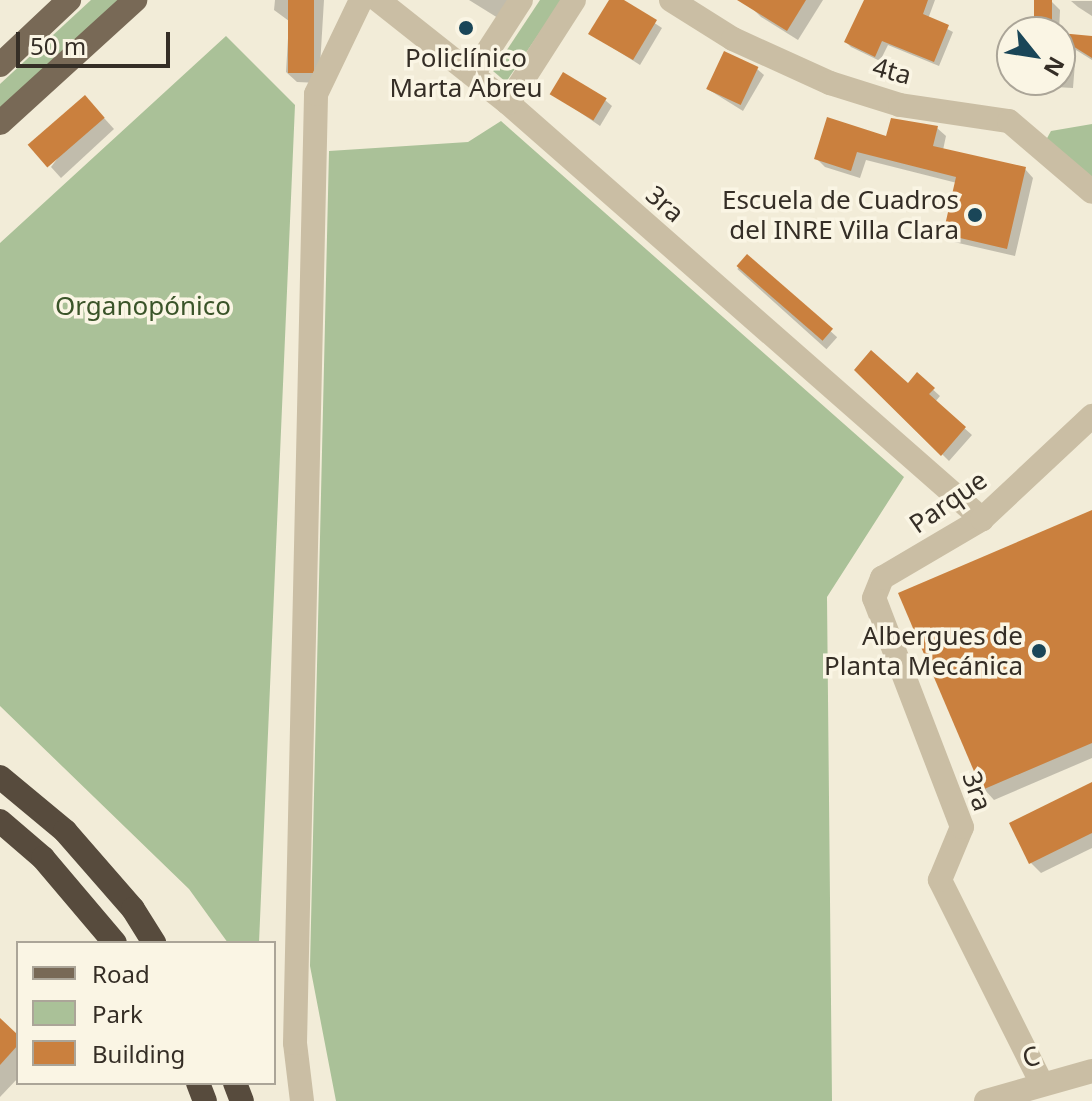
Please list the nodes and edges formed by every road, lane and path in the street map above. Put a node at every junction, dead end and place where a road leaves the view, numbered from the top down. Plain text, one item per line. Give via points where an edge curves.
1 (69, 0) edge
2 (135, 0) edge
3 (361, 0) edge
4 (378, 0) edge
5 (521, 0) edge
6 (574, 0) edge
7 (671, 0) edge
8 (0, 65) edge
9 (473, 74) junction
10 (508, 103) junction
11 (0, 123) edge
12 (1092, 192) edge
13 (1092, 416) edge
14 (982, 519) junction
15 (874, 598) joint
16 (0, 777) edge
17 (0, 821) edge
18 (113, 941) edge
19 (153, 941) edge
20 (1092, 1071) edge
21 (1041, 1082) junction
22 (302, 1101) edge
23 (986, 1101) edge

1 - 8 main road
2 - 11 main road
3 - 22 street via 316,94 295,1043
4 - 9 street, 3ra
5 - 9 street
6 - 10 street
7 - 12 street, 4ta via 733,39 830,83 900,105 1009,121
9 - 10 street, 3ra
10 - 14 street, 3ra
13 - 14 street, Parque
14 - 15 street, Parque via 882,578
15 - 21 street, 3ra via 962,827 940,880
16 - 19 highway via 65,831 133,909
17 - 18 highway via 43,858
20 - 21 street, C
21 - 23 street, C

